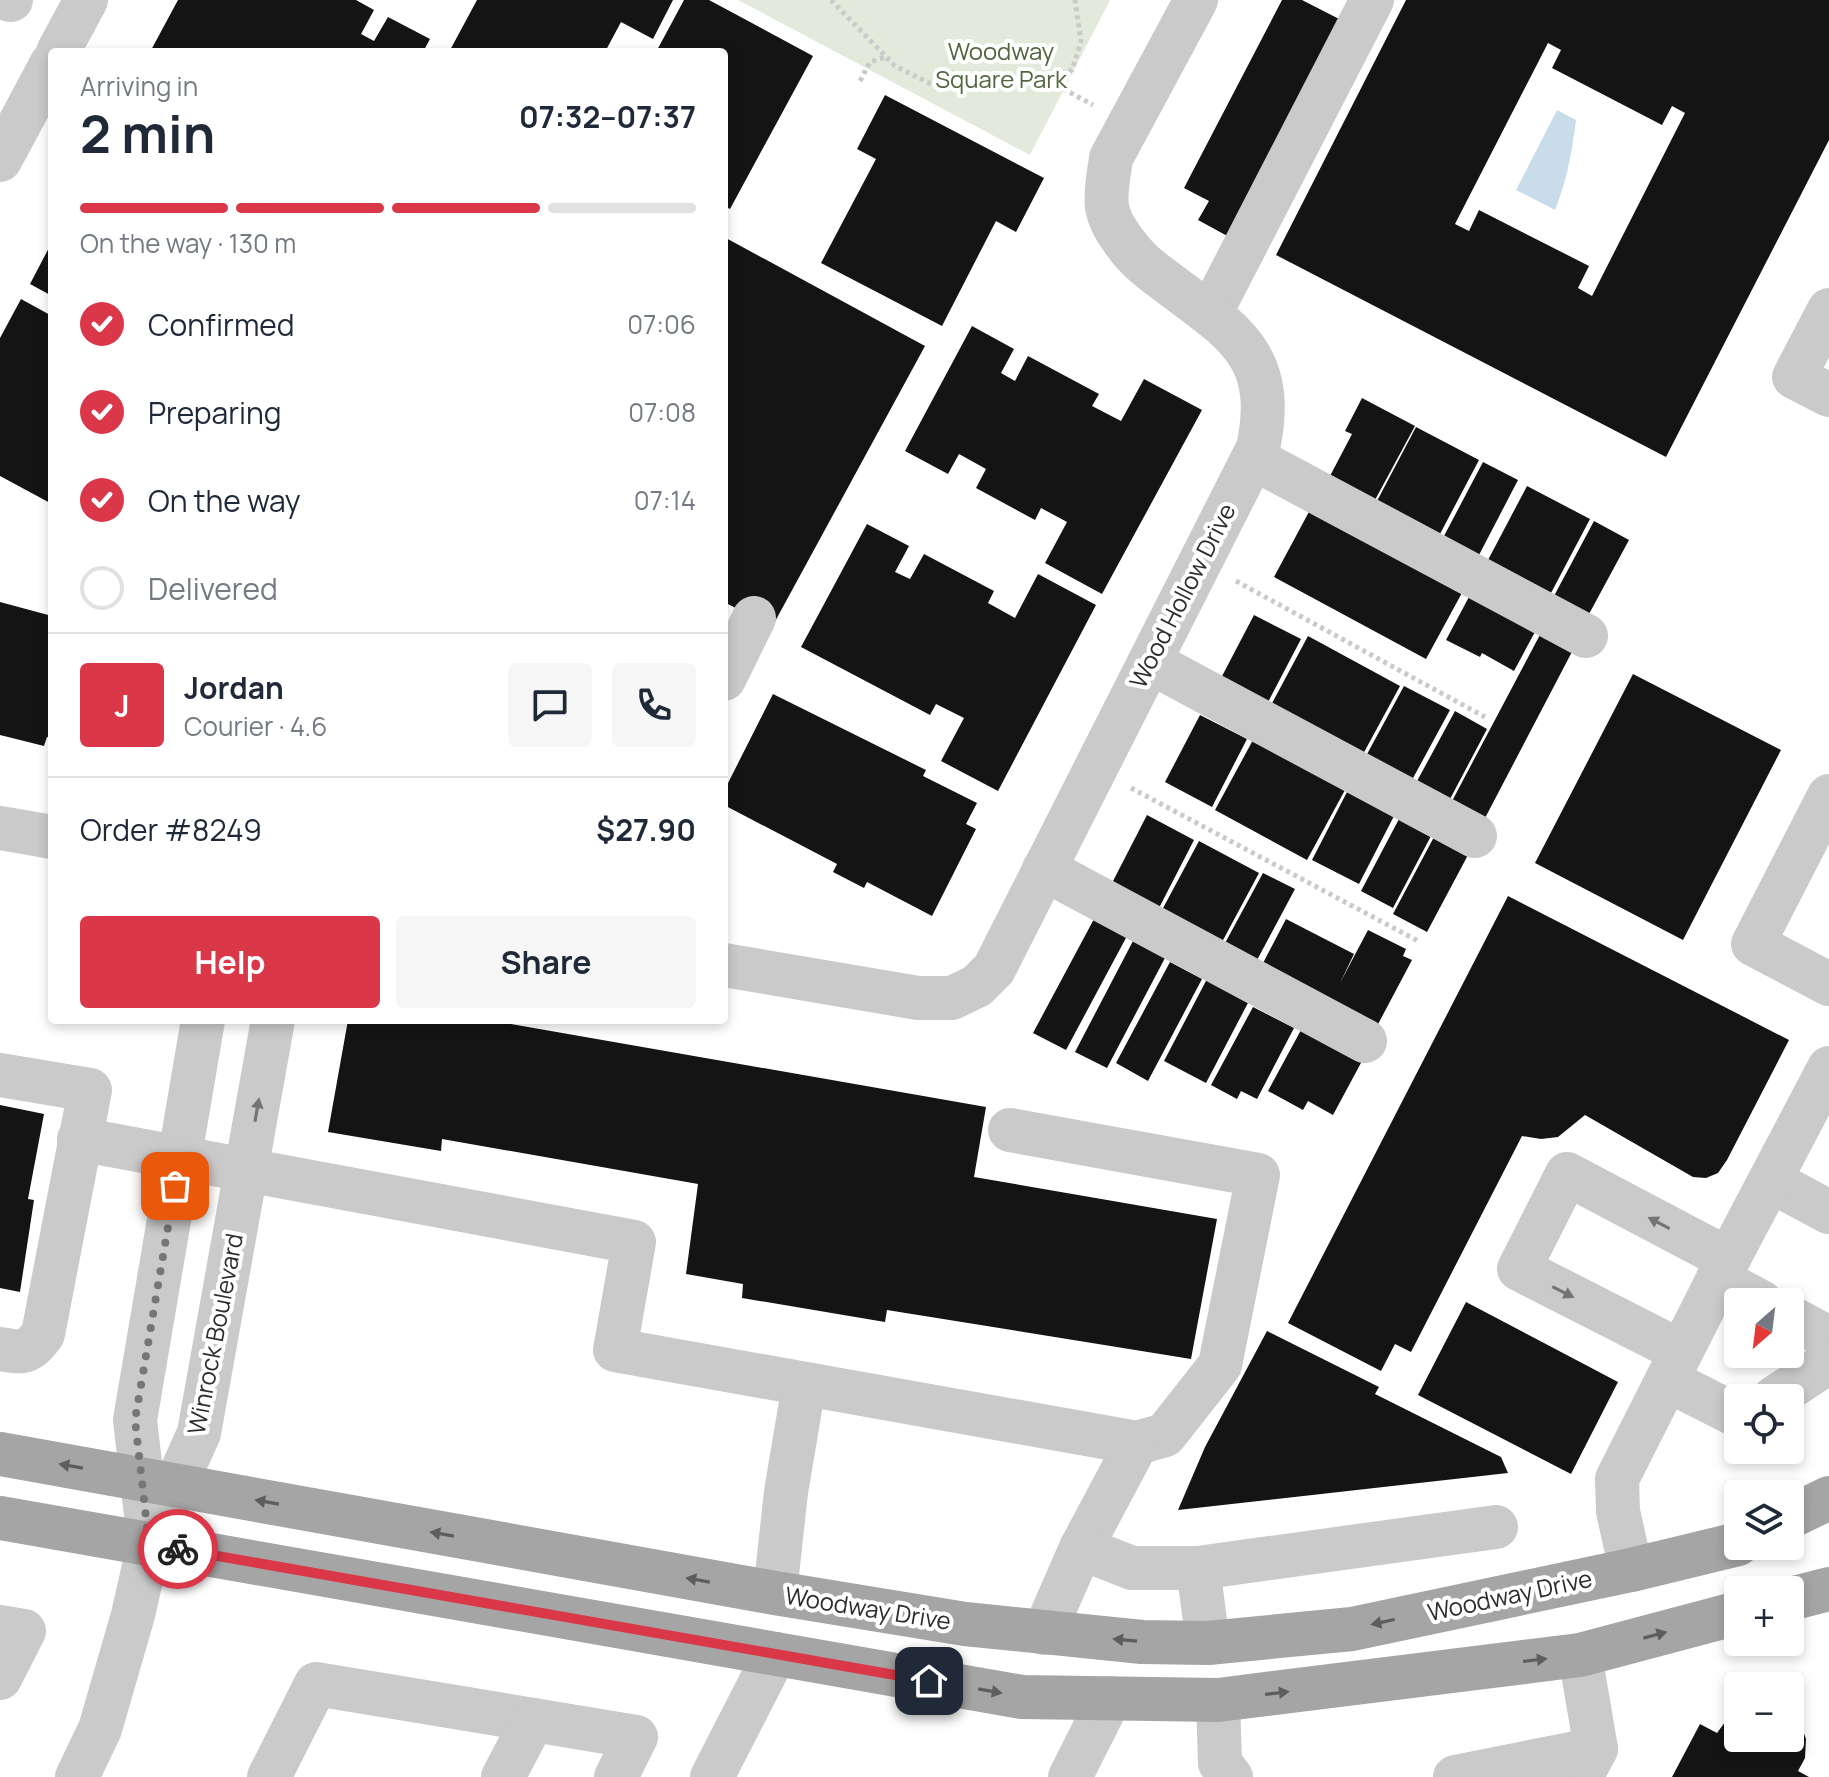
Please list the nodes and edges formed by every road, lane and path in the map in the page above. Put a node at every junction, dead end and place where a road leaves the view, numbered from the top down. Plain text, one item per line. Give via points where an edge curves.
1 (86, 0) edge
2 (831, 0) edge
3 (1075, 0) edge
4 (1196, 0) edge
5 (1372, 0) edge
6 (60, 48) edge
7 (886, 57) junction
8 (48, 70) edge
9 (1048, 80) junction
10 (860, 81) dead end
11 (1129, 124) junction
12 (0, 160) edge
13 (1829, 310) edge
14 (1210, 314) junction
15 (1829, 395) edge
16 (1253, 458) junction
17 (1200, 562) junction
18 (754, 618) dead end
19 (1586, 636) dead end
20 (1150, 662) junction
21 (728, 671) edge
22 (1485, 717) dead end
23 (1095, 769) junction
24 (1829, 796) edge
25 (0, 828) edge
26 (48, 836) edge
27 (1475, 836) dead end
28 (1044, 869) junction
29 (1420, 942) dead end
30 (728, 966) edge
31 (1829, 984) edge
32 (202, 1024) edge
33 (272, 1024) edge
34 (1365, 1041) dead end
35 (1829, 1068) edge
36 (0, 1075) edge
37 (1010, 1130) dead end
38 (79, 1139) junction
39 (180, 1157) junction
40 (246, 1169) junction
41 (1771, 1181) junction
42 (1829, 1212) edge
43 (1723, 1269) junction
44 (1745, 1288) edge
45 (1804, 1325) edge
46 (1829, 1338) edge
47 (0, 1349) edge
48 (1829, 1362) edge
49 (1674, 1365) junction
50 (1795, 1384) edge
51 (804, 1385) junction
52 (1724, 1405) edge
53 (1137, 1443) junction
54 (0, 1454) edge
55 (0, 1491) edge
56 (1829, 1498) edge
57 (152, 1503) junction
58 (1804, 1510) edge
59 (0, 1518) edge
60 (1496, 1527) dead end
61 (1829, 1528) edge
62 (1804, 1532) edge
63 (1724, 1547) edge
64 (1081, 1548) junction
65 (1198, 1568) junction
66 (1631, 1570) junction
67 (1829, 1589) edge
68 (775, 1593) junction
69 (1804, 1595) edge
70 (1724, 1617) edge
71 (0, 1627) edge
72 (1044, 1633) junction
73 (1208, 1643) junction
74 (775, 1654) junction
75 (1580, 1655) junction
76 (0, 1678) edge
77 (1110, 1698) junction
78 (1218, 1700) junction
79 (533, 1720) junction
80 (1589, 1763) edge
81 (77, 1777) edge
82 (269, 1777) edge
83 (503, 1777) edge
84 (616, 1777) edge
85 (712, 1777) edge
86 (1070, 1777) edge
87 (1231, 1777) edge
88 (1460, 1777) edge

1 - 6 street
2 - 7 path
3 - 9 path via 1081,42 1072,70
4 - 11 street, Wood Hollow Drive
5 - 14 street
7 - 9 path via 931,84 988,87
7 - 10 path via 870,62
8 - 12 street
9 - 11 path
11 - 14 street, Wood Hollow Drive via 1111,158 1107,209 1135,258
13 - 15 street via 1794,377
14 - 16 street, Wood Hollow Drive via 1232,330 1255,362 1265,417
16 - 17 street, Wood Hollow Drive
16 - 19 street
17 - 20 street, Wood Hollow Drive
17 - 22 path
18 - 21 street
20 - 23 street, Wood Hollow Drive
20 - 27 street
23 - 28 street, Wood Hollow Drive
23 - 29 path
24 - 31 street via 1753,944
25 - 26 street
28 - 30 street, Wood Hollow Drive via 994,969 977,986 952,998 918,998
28 - 34 street
32 - 39 street
40 -> 33 street, Winrock Boulevard
35 - 41 street
36 - 38 street via 90,1090
37 - 53 street via 1258,1175 1220,1365 1165,1435
38 - 39 street
38 - 47 street via 43,1334 22,1353
39 - 40 street
39 - 57 street via 135,1420
40 - 51 street via 634,1242 615,1350
40 - 57 street, Winrock Boulevard via 199,1433
41 - 42 street
41 - 43 street
43 - 44 street
43 - 49 street
43 -> 49 street via 1567,1174 1519,1269
45 - 46 street
48 - 50 street
49 - 52 street
49 - 66 street via 1617,1479
51 - 53 street
51 - 68 street
53 - 64 street
57 -> 54 main road, Woodway Drive
55 - 57 main road via 101,1509
56 - 58 main road
57 - 59 main road, Woodway Drive
68 -> 57 main road, Woodway Drive
57 - 74 main road, Woodway Drive
57 - 81 street via 133,1615 100,1729
60 - 65 street
61 - 62 main road
63 - 66 main road, Woodway Drive
64 - 65 street via 1132,1568
64 - 72 street
65 - 73 street
66 -> 73 main road, Woodway Drive via 1352,1629
67 - 69 main road
68 - 72 main road, Woodway Drive
68 - 74 main road
75 -> 70 main road, Woodway Drive
71 - 76 street via 24,1631
73 -> 72 main road, Woodway Drive
73 - 78 main road
74 -> 77 main road, Woodway Drive via 1022,1697
74 - 85 street
78 -> 75 main road, Woodway Drive
75 - 80 street
77 - 78 main road, Woodway Drive
77 - 86 street
78 - 87 street via 1220,1763
79 - 82 street via 316,1684
79 - 83 street
79 - 84 street via 636,1737
80 - 88 street

